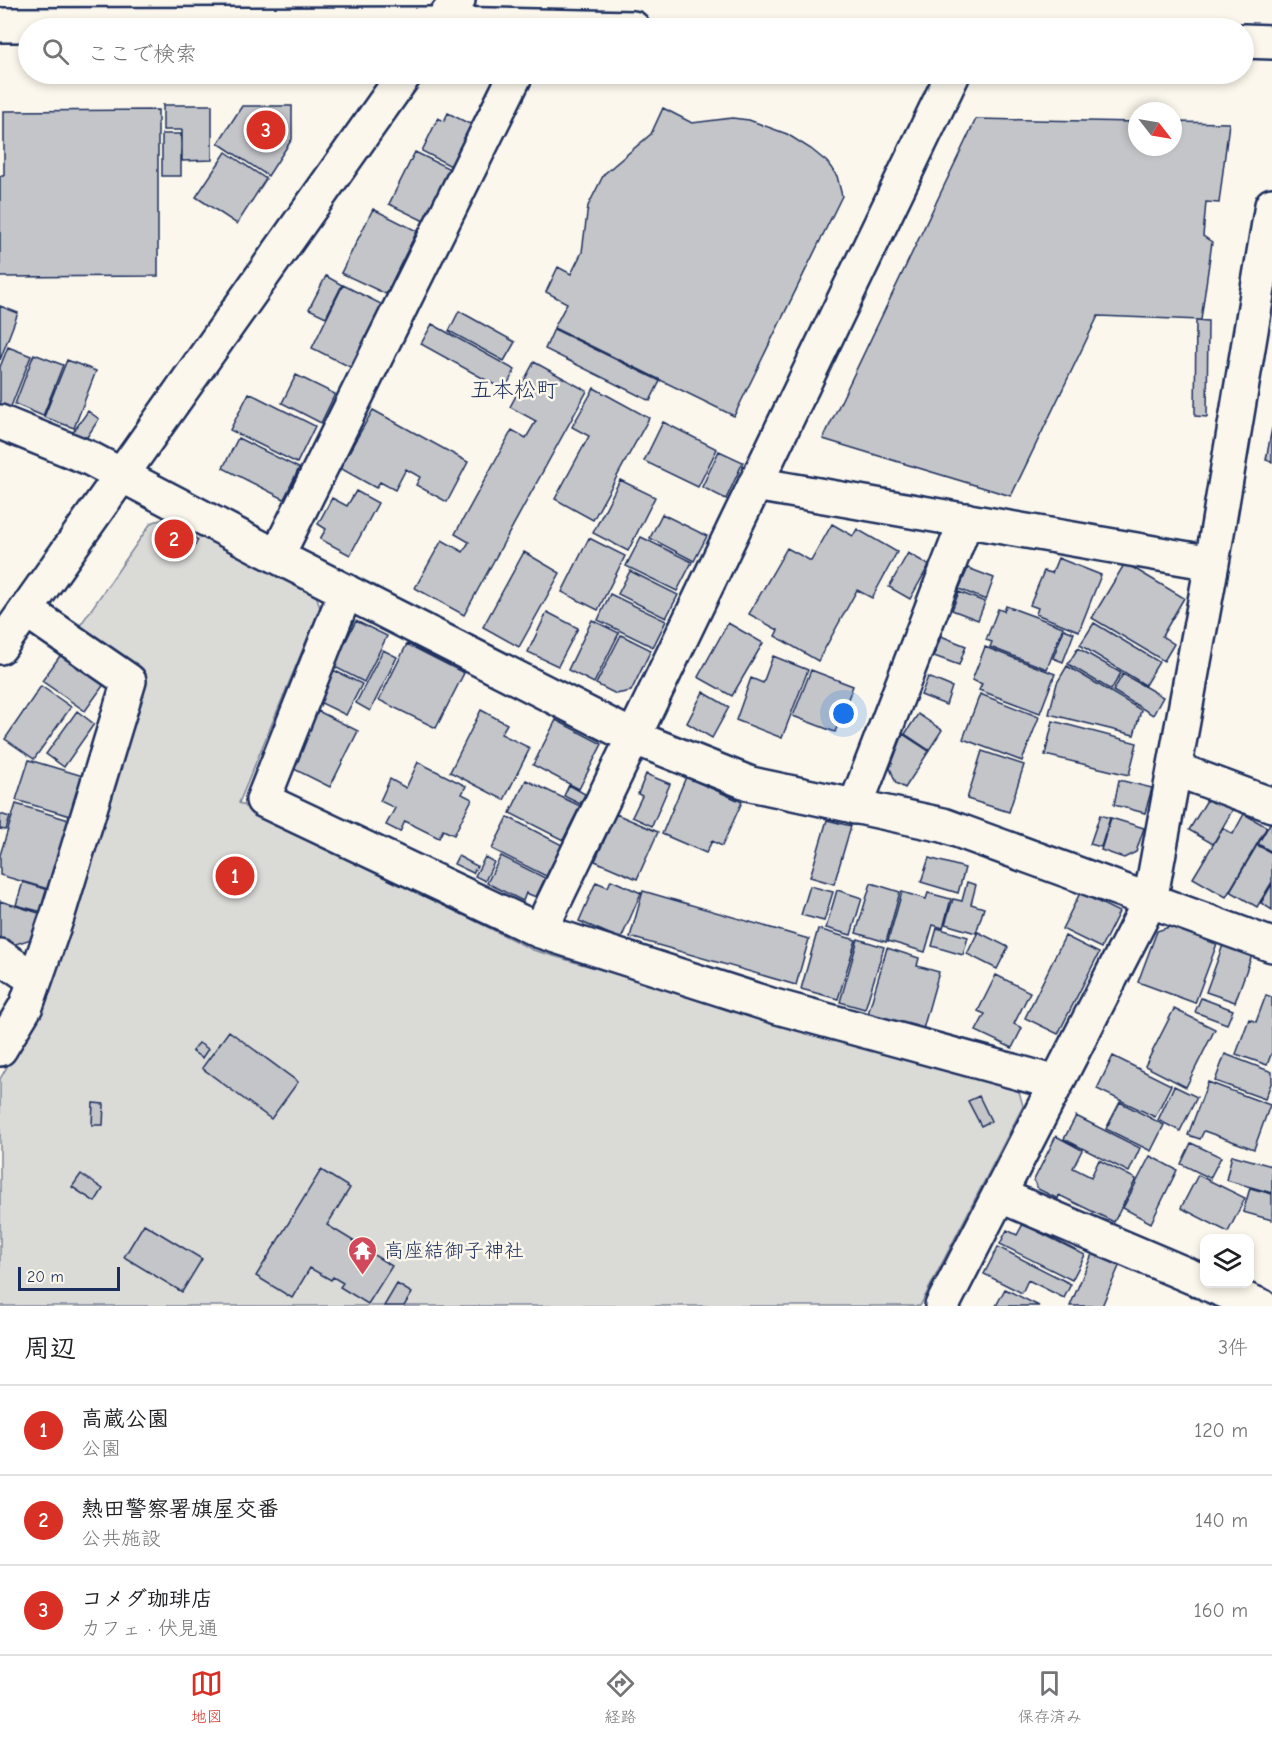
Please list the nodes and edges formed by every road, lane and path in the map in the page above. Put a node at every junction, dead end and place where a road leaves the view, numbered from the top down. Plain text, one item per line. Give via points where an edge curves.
1 (0, 25) edge
2 (18, 25) edge
3 (1254, 41) edge
4 (1272, 42) edge
5 (398, 84) edge
6 (511, 84) edge
7 (948, 84) edge
8 (1272, 205) edge
9 (0, 422) edge
10 (121, 476) junction
11 (755, 484) junction
12 (966, 520) junction
13 (277, 556) junction
14 (1212, 563) junction
15 (346, 591) junction
16 (26, 610) junction
17 (0, 647) edge
18 (633, 737) junction
19 (1175, 769) junction
20 (1272, 806) edge
21 (855, 807) junction
22 (1150, 901) junction
23 (540, 931) junction
24 (1272, 945) edge
25 (0, 956) edge
26 (34, 979) junction
27 (0, 1049) edge
28 (1057, 1083) junction
29 (999, 1195) junction
30 (1200, 1280) edge
31 (1218, 1288) edge
32 (942, 1306) edge
33 (1261, 1306) edge

1 - 2 main road
3 - 4 main road
5 - 10 main road
6 - 13 main road
7 - 11 main road
8 - 14 main road
9 - 10 main road via 89,458
10 - 13 main road
10 - 16 main road
11 - 12 main road
11 - 18 main road
12 - 14 main road
12 - 21 main road
13 - 15 main road
14 - 19 main road
15 - 18 main road
15 - 23 main road via 263,800
16 - 17 main road
16 - 26 main road via 129,681 58,914
18 - 21 main road via 751,784
18 - 23 main road
19 - 20 main road
19 - 22 main road
21 - 22 main road via 943,825
22 - 24 main road
22 - 28 main road
23 - 28 main road via 774,1006
25 - 26 main road
26 - 27 main road via 26,1006
28 - 29 main road
29 - 30 main road
29 - 32 main road
31 - 33 main road

